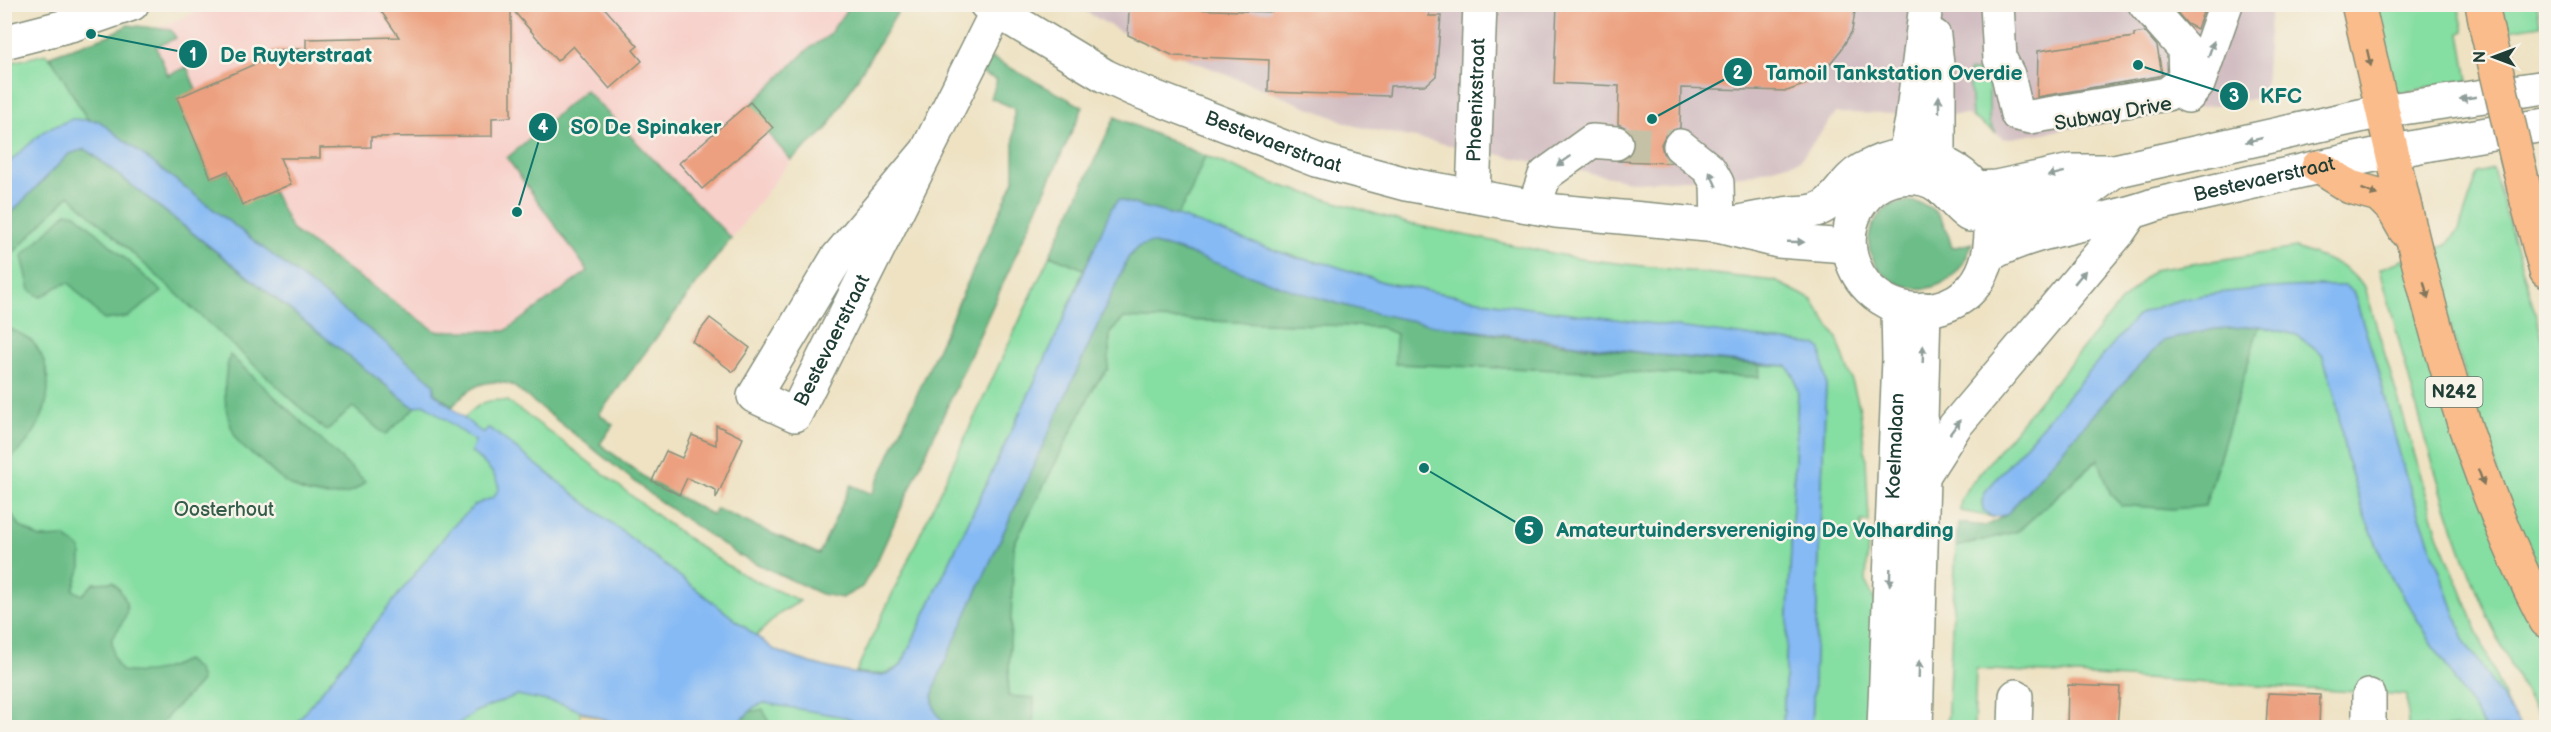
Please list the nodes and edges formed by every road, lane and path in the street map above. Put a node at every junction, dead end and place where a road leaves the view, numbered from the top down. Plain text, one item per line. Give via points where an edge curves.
1 (132, 4) edge
2 (1480, 4) edge
3 (1926, 4) edge
4 (1931, 4) edge
5 (1996, 4) edge
6 (2145, 4) edge
7 (2226, 4) edge
8 (2358, 4) edge
9 (992, 8) edge
10 (70, 14) edge
11 (2485, 20) edge
12 (4, 42) edge
13 (2004, 67) junction
14 (2547, 87) edge
15 (2382, 111) junction
16 (2547, 125) edge
17 (1616, 143) tunnel mouth
18 (1680, 146) tunnel mouth
19 (926, 152) junction
20 (2392, 152) junction
21 (1939, 162) junction
22 (2318, 167) junction
23 (1896, 168) junction
24 (1473, 196) junction
25 (1983, 202) junction
26 (1534, 207) junction
27 (2131, 214) junction
28 (1718, 226) junction
29 (2414, 245) junction
30 (1847, 246) junction
31 (1989, 255) junction
32 (2547, 271) edge
33 (1911, 308) junction
34 (1923, 476) junction
35 (2547, 621) edge
36 (1884, 728) edge
37 (1916, 728) edge

1 - 10 street
2 - 24 street, Phoenixstraat
3 - 23 street via 1912,120
21 -> 4 street via 1939,83
5 - 13 street
6 - 13 street via 2184,48 2185,80 2167,94 2030,117 2017,114
13 -> 7 street, Subway Drive via 1999,117 2007,127 2022,130 2184,100 2198,84
8 -> 15 main road, N242
9 - 19 street, Bestevaerstraat
9 - 24 street, Bestevaerstraat via 1133,89 1317,160 1406,184
10 - 12 street
11 - 32 main road, bridge
14 -> 15 street, Bestevaerstraat
15 - 20 main road, N242
15 -> 25 street, Bestevaerstraat via 2114,171 2081,196
16 - 20 street, Bestevaerstraat
17 -> 26 street via 1592,141 1545,175
28 -> 18 street via 1717,183 1708,169
19 - 19 street, Bestevaerstraat via 837,258 754,396 795,415
20 - 22 street, Bestevaerstraat
20 - 29 main road, N242
21 - 23 street
21 - 25 street via 1962,173
22 - 27 street, Bestevaerstraat via 2154,205
22 -> 29 main road, N242 via 2350,187 2379,195 2388,202
23 - 25 street via 1934,183 1968,215
23 - 28 street via 1885,159 1858,172 1817,210
23 - 30 street via 1855,212
24 - 26 street, Bestevaerstraat
25 - 31 street via 1991,231
26 - 28 street, Bestevaerstraat
27 - 31 street, Bestevaerstraat via 2010,243
34 -> 27 street via 1960,419
28 -> 30 street, Bestevaerstraat via 1778,241
29 -> 35 main road, N242 via 2464,428 2517,566
30 - 33 street via 1864,284 1885,302
31 - 33 street via 1976,283 1966,294 1939,307
34 -> 33 street, Koelmalaan
33 -> 36 street, Koelmalaan via 1899,359
37 -> 34 street, Koelmalaan

